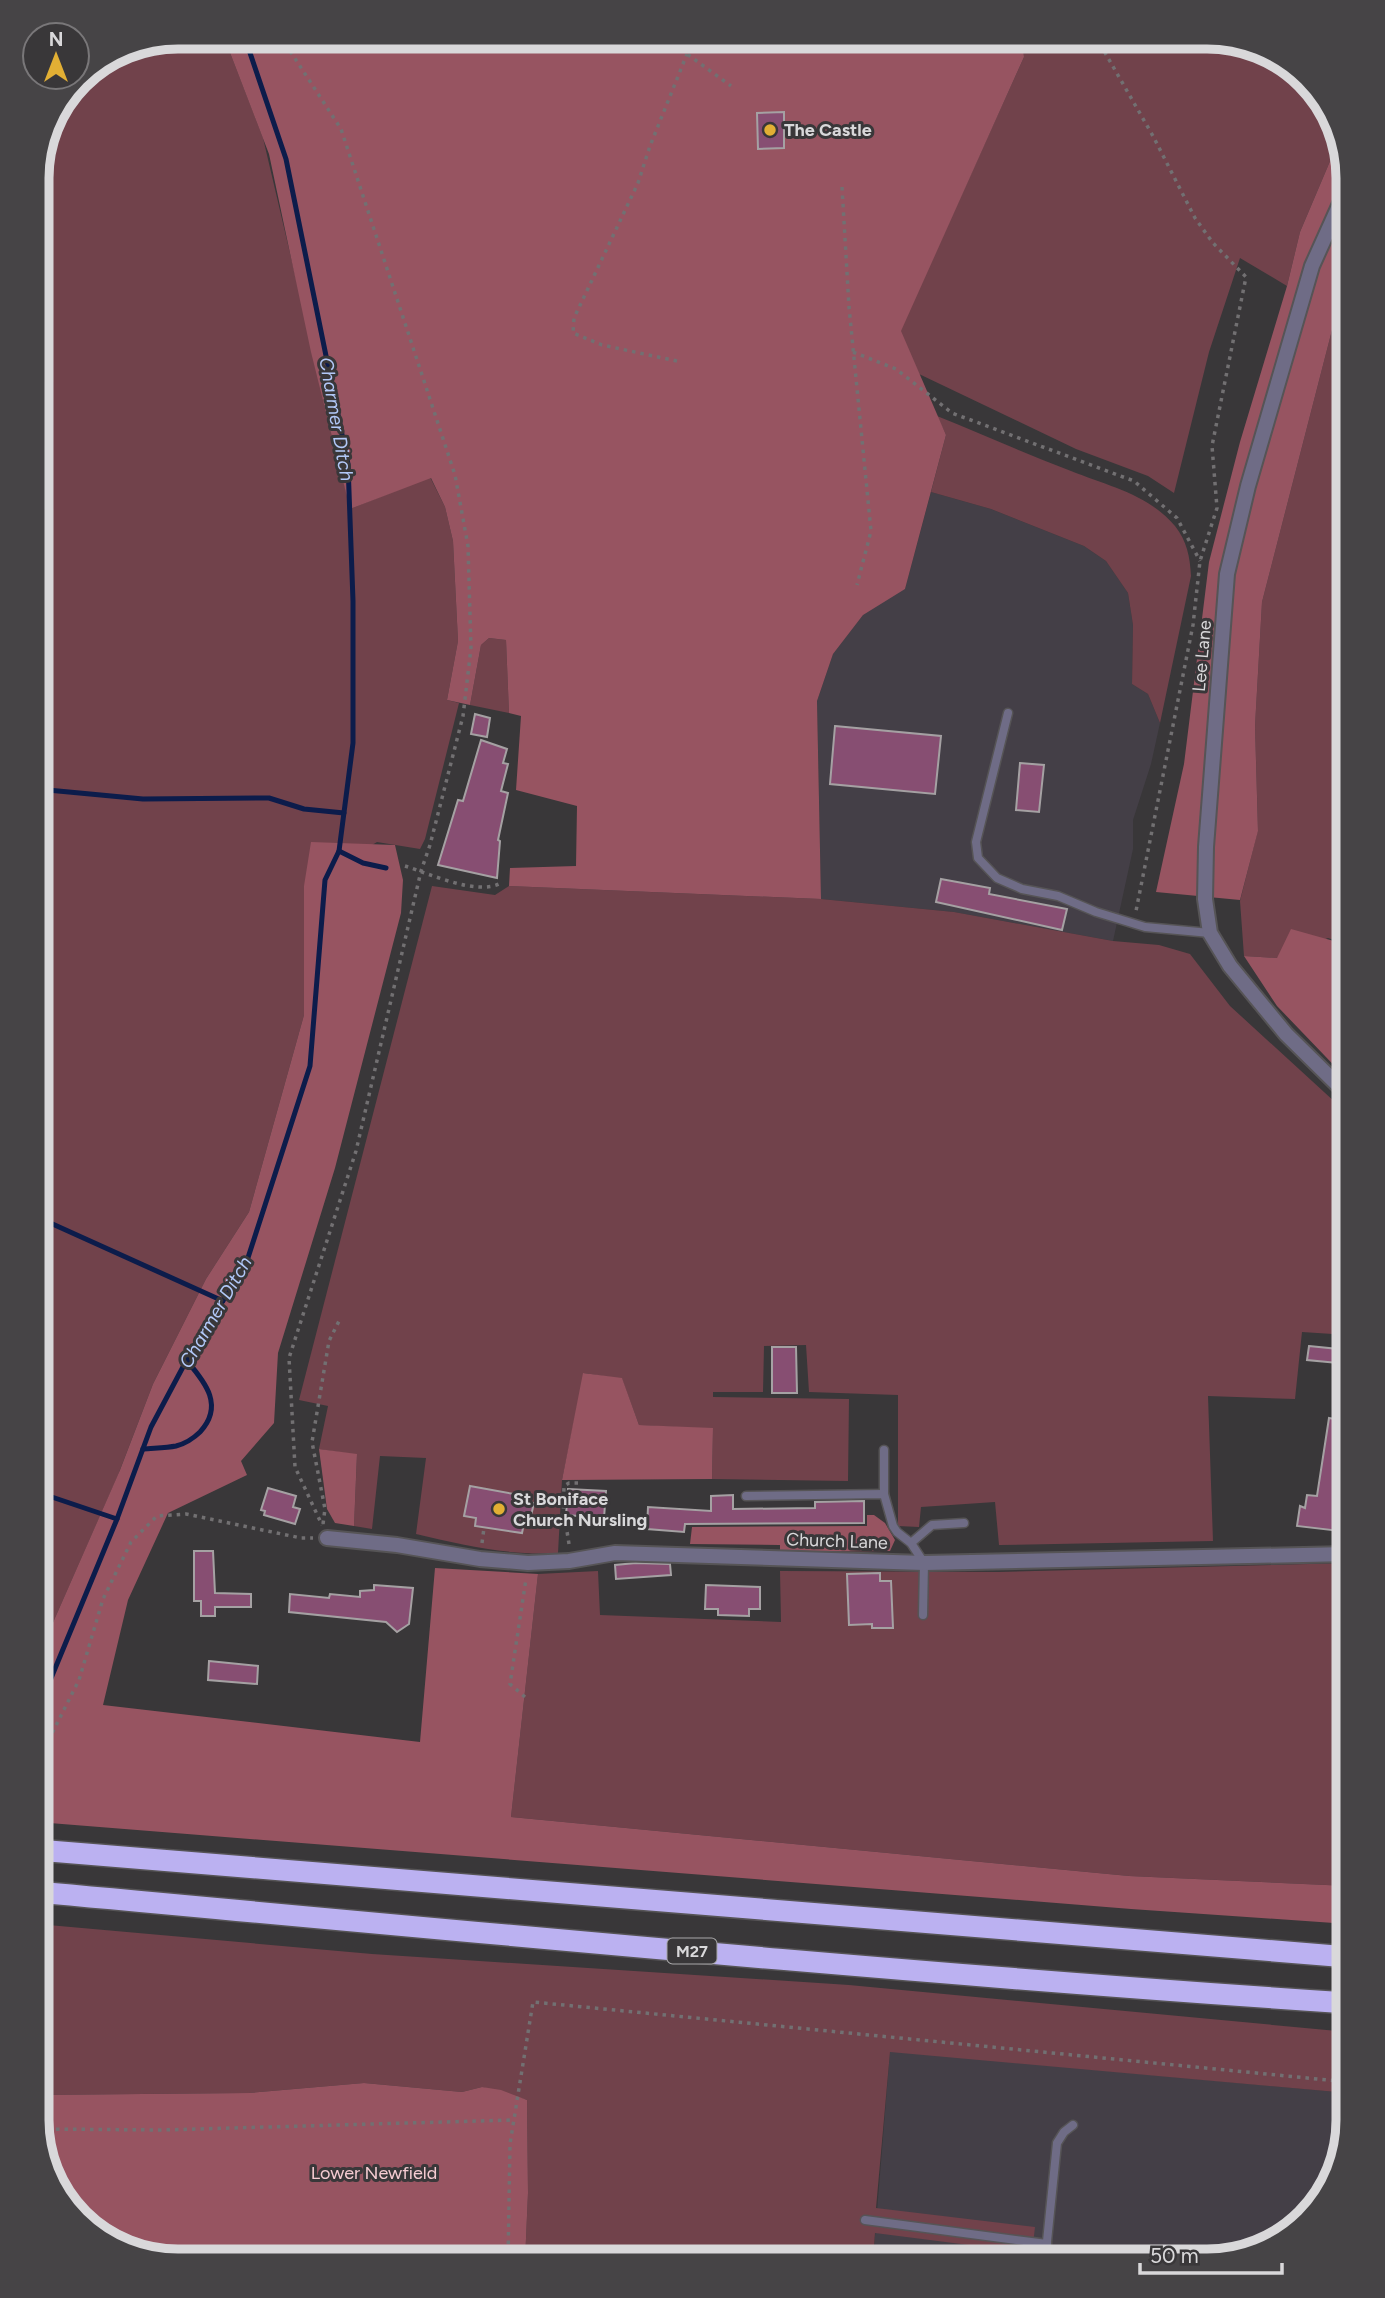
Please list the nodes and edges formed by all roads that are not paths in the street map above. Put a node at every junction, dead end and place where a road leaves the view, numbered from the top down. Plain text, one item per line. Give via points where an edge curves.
1 (1336, 213) edge
2 (1007, 713) dead end
3 (1210, 933) junction
4 (1336, 1083) edge
5 (884, 1450) dead end
6 (884, 1494) junction
7 (746, 1496) dead end
8 (964, 1523) dead end
9 (327, 1538) road end
10 (911, 1543) junction
11 (1336, 1554) edge
12 (924, 1563) junction
13 (923, 1615) dead end
14 (49, 1851) edge
15 (49, 1893) edge
16 (1336, 1956) edge
17 (1336, 2002) edge
18 (1073, 2126) dead end
19 (865, 2220) dead end
20 (1047, 2244) junction
21 (1046, 2249) edge

1 - 3 street, Lee Lane via 1312,267 1227,574 1206,846
2 - 3 lane via 976,842 978,858 997,878 1022,889 1058,896 1145,926
3 - 4 street, Lee Lane via 1230,966 1286,1034
5 - 6 lane
6 - 7 lane
6 - 10 lane via 893,1526
8 - 10 lane via 932,1525
9 - 12 street, Church Lane via 528,1563 615,1553
10 - 12 lane
11 - 12 street, Church Lane
12 - 13 lane
14 - 16 highway
15 - 17 highway, M27 via 833,1964
18 - 20 lane via 1056,2143
19 - 20 lane
20 - 21 lane

